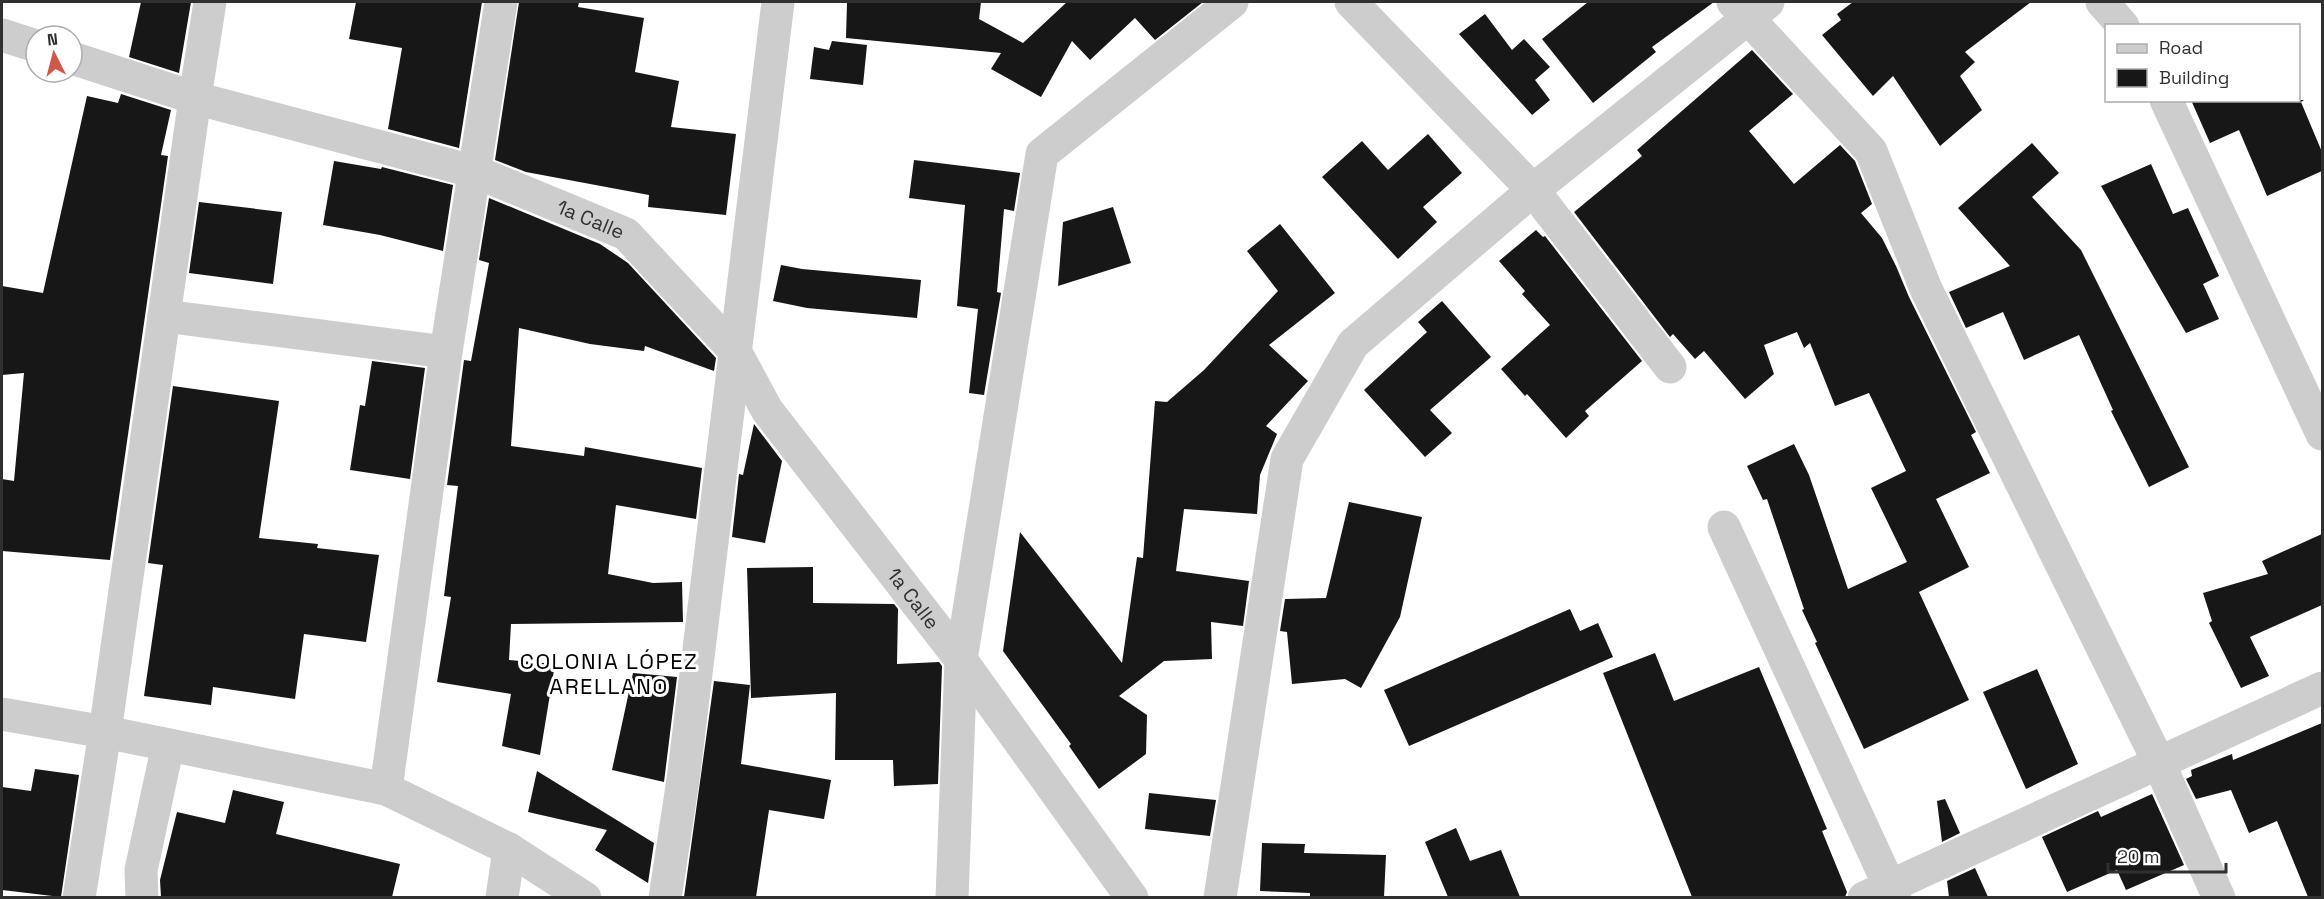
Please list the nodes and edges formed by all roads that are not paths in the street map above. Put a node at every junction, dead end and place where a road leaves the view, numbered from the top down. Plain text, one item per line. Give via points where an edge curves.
1 (210, 2) edge
2 (501, 2) edge
3 (778, 2) edge
4 (1232, 2) edge
5 (1351, 2) edge
6 (2102, 2) edge
7 (1750, 6) edge
8 (2121, 24) edge
9 (2, 35) edge
10 (24, 42) edge
11 (84, 62) edge
12 (195, 98) junction
13 (2167, 102) edge
14 (476, 172) junction
15 (1533, 190) junction
16 (164, 316) junction
17 (735, 351) junction
18 (446, 352) junction
19 (1670, 367) dead end
20 (2322, 434) edge
21 (1724, 527) dead end
22 (961, 660) junction
23 (2322, 688) edge
24 (2, 714) edge
25 (105, 732) junction
26 (168, 745) junction
27 (2159, 764) junction
28 (386, 789) junction
29 (509, 849) junction
30 (1883, 894) edge
31 (79, 897) edge
32 (142, 897) edge
33 (502, 897) edge
34 (585, 897) edge
35 (665, 897) edge
36 (952, 897) edge
37 (1132, 897) edge
38 (1220, 897) edge
39 (2219, 897) edge

1 - 12 street
2 - 14 street
3 - 17 street
4 - 22 street via 1042,154
5 - 15 street
6 - 8 street
7 - 15 street
7 - 27 street via 1871,151 1926,289
9 - 10 street
11 - 12 street, 1a Calle
12 - 14 street, 1a Calle
12 - 16 street
13 - 20 street
14 - 17 street, 1a Calle via 626,234
14 - 18 street
15 - 19 street
15 - 38 street via 1353,344 1287,459
16 - 18 street
16 - 25 street
17 - 22 street, 1a Calle via 767,410
17 - 35 street
18 - 28 street
21 - 30 street
22 - 36 street
22 - 37 street, 1a Calle
23 - 27 street
24 - 25 street
25 - 26 street
25 - 31 street
26 - 28 street
26 - 32 street via 141,870
27 - 30 street
27 - 39 street
28 - 29 street
29 - 33 street
29 - 34 street

